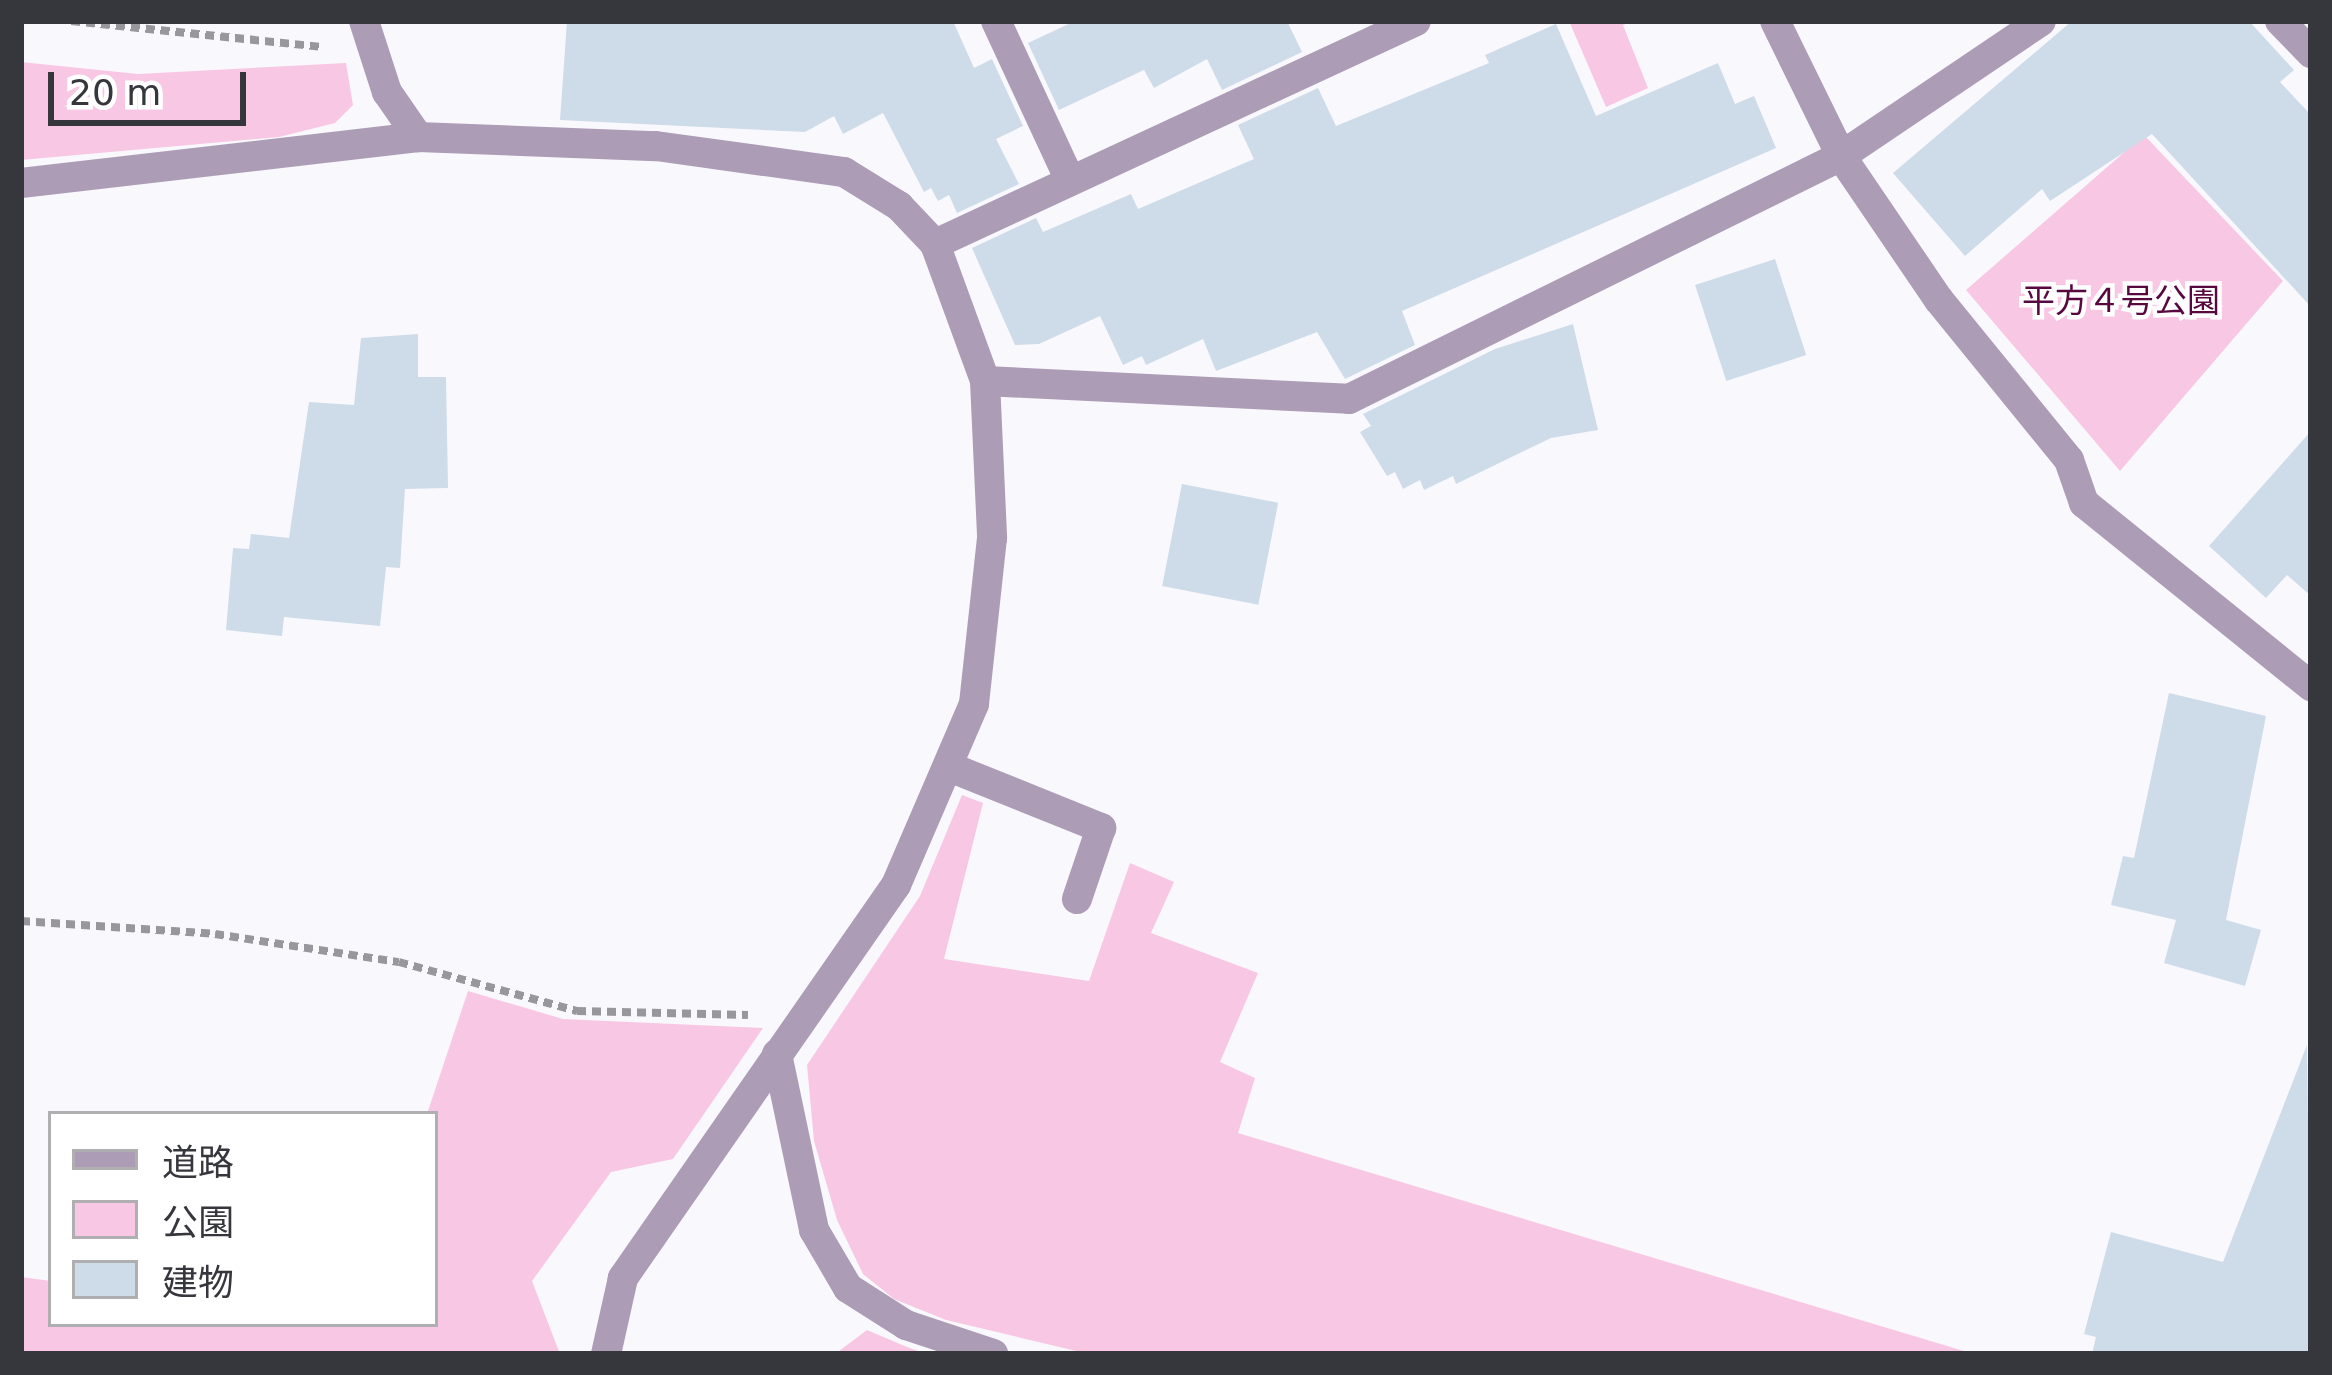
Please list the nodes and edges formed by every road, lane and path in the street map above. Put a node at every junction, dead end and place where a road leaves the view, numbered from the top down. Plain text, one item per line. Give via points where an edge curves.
1 (71, 21) edge
2 (364, 21) edge
3 (996, 21) edge
4 (1416, 21) edge
5 (1775, 21) edge
6 (2041, 21) edge
7 (2280, 21) edge
8 (373, 52) junction
9 (2311, 53) edge
10 (418, 137) junction
11 (1841, 156) junction
12 (1069, 178) junction
13 (21, 183) edge
14 (935, 244) junction
15 (985, 381) junction
16 (2311, 686) edge
17 (952, 768) junction
18 (1077, 899) dead end
19 (21, 921) edge
20 (809, 1016) junction
21 (777, 1054) junction
22 (606, 1354) edge
23 (993, 1354) edge

1 - 8 path
2 - 8 street
3 - 12 street
4 - 12 street
5 - 11 street
6 - 11 street
7 - 9 street
8 - 10 street via 387,92
10 - 13 street
10 - 14 street via 656,146 825,168 899,206
11 - 15 street via 1349,399
11 - 16 street via 1940,300 2069,460 2084,503
12 - 14 street
14 - 15 street
15 - 17 street via 992,538 986,623 974,704
17 - 18 street via 1101,828
17 - 20 street via 896,885
19 - 20 path via 215,934 398,962 577,1011
20 - 21 street
21 - 22 street via 623,1278
21 - 23 street via 814,1230 848,1288 906,1325

